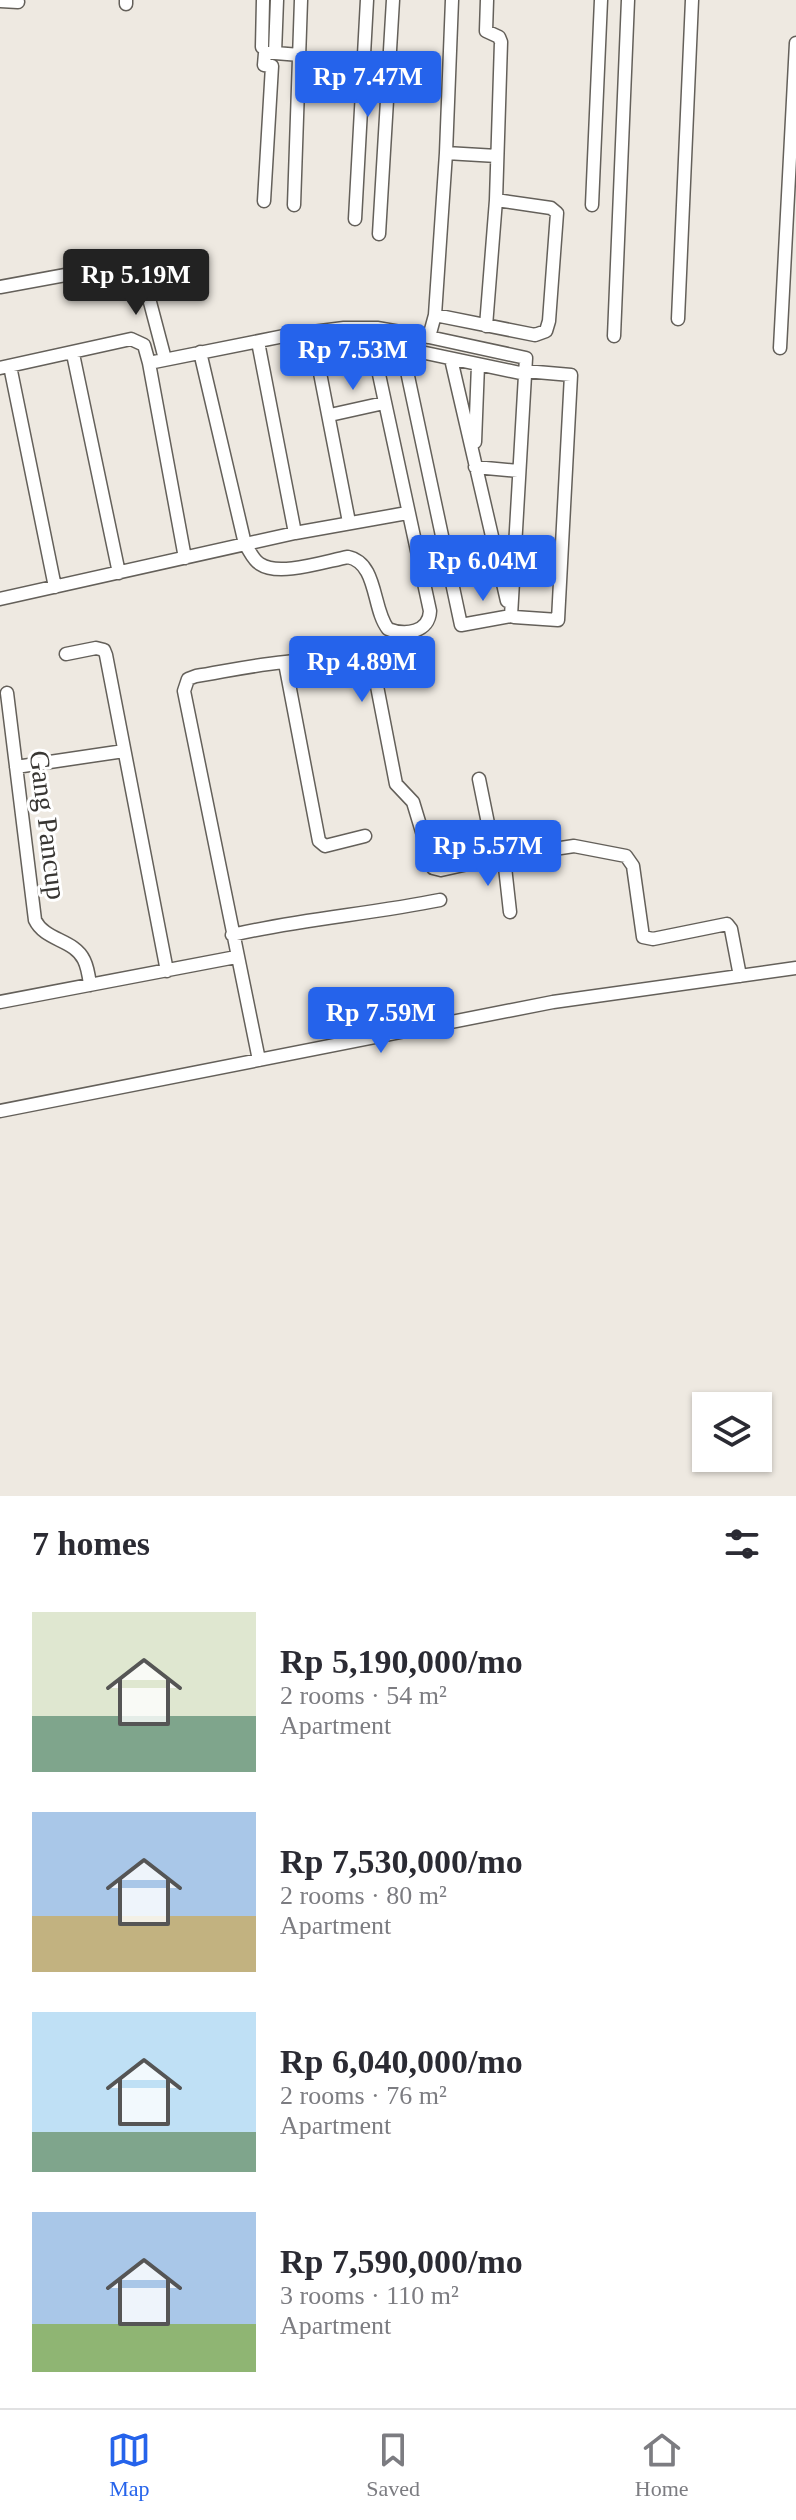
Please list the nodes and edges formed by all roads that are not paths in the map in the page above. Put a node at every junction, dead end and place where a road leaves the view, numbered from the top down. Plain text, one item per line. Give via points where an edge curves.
1 (263, 0) edge
2 (277, 0) edge
3 (301, 0) edge
4 (367, 0) edge
5 (393, 0) edge
6 (452, 0) edge
7 (487, 0) edge
8 (601, 0) edge
9 (628, 0) edge
10 (692, 0) edge
11 (0, 1) edge
12 (18, 2) dead end
13 (796, 43) edge
14 (262, 47) dead end
15 (275, 53) junction
16 (300, 55) junction
17 (446, 153) junction
18 (497, 156) junction
19 (496, 200) junction
20 (264, 201) dead end
21 (294, 205) dead end
22 (592, 205) dead end
23 (355, 219) dead end
24 (379, 234) dead end
25 (0, 287) edge
26 (678, 319) dead end
27 (486, 326) junction
28 (432, 327) junction
29 (373, 328) junction
30 (312, 332) junction
31 (614, 336) dead end
32 (258, 342) junction
33 (780, 348) dead end
34 (200, 352) junction
35 (73, 354) junction
36 (165, 359) junction
37 (451, 359) junction
38 (149, 363) junction
39 (478, 365) junction
40 (5, 367) edge
41 (525, 372) junction
42 (384, 403) junction
43 (330, 415) junction
44 (474, 464) junction
45 (518, 471) junction
46 (407, 513) junction
47 (349, 522) junction
48 (295, 533) junction
49 (245, 544) junction
50 (185, 558) junction
51 (119, 573) junction
52 (55, 587) junction
53 (0, 599) edge
54 (512, 616) junction
55 (66, 654) dead end
56 (285, 663) junction
57 (7, 693) dead end
58 (124, 751) junction
59 (16, 767) junction
60 (479, 779) dead end
61 (365, 836) dead end
62 (500, 858) junction
63 (440, 900) dead end
64 (510, 912) dead end
65 (232, 935) junction
66 (236, 957) junction
67 (796, 968) edge
68 (167, 971) junction
69 (740, 976) junction
70 (90, 985) junction
71 (0, 1002) edge
72 (259, 1060) junction
73 (0, 1111) edge

1 - 14 street
2 - 15 street
3 - 16 street
4 - 23 street
5 - 24 street
6 - 17 street
7 - 18 street via 486,31 501,42
8 - 22 street
9 - 31 street
10 - 26 street
11 - 12 street
13 - 33 street
15 - 16 street
15 - 20 street via 265,53 264,65 272,66
16 - 21 street
17 - 18 street
17 - 28 street
18 - 19 street
19 - 27 street
19 - 27 street via 551,208 558,218 546,331 535,335
25 - 36 street via 136,262
27 - 28 street
28 - 29 street
28 - 41 street via 526,358
29 - 30 street
29 - 42 street
30 - 32 street
30 - 43 street
32 - 34 street
32 - 48 street
34 - 36 street
34 - 49 street
35 - 38 street via 131,339 144,345
35 - 40 street
35 - 51 street
36 - 38 street
37 - 39 street
37 - 44 street
37 - 54 street via 402,348 461,625
38 - 50 street
39 - 41 street
39 - 44 street
40 - 52 street
41 - 45 street
41 - 54 street via 571,375 558,620
42 - 43 street
42 - 46 street
43 - 47 street
44 - 45 street
44 - 54 street
45 - 54 street
46 - 47 street
46 - 49 street via 430,611 430,621 418,631 388,629 358,560 348,557 271,569 255,560
47 - 48 street
48 - 49 street
49 - 50 street
50 - 51 street
51 - 52 street
52 - 53 street
55 - 58 street via 104,650
56 - 61 street via 319,841 325,846
56 - 62 street via 324,659 373,676 396,784 413,802 430,865 441,870
56 - 65 street via 196,676 185,686
57 - 59 street, Gang Pancup
58 - 59 street
58 - 68 street
59 - 70 street, Gang Pancup via 35,920 41,930 83,956
60 - 62 street
62 - 64 street
62 - 69 street via 574,846 626,856 633,866 643,937 727,924
63 - 65 street
65 - 66 street
66 - 68 street
66 - 72 street
67 - 69 street
68 - 70 street
69 - 72 street via 553,1002
70 - 71 street
72 - 73 street

